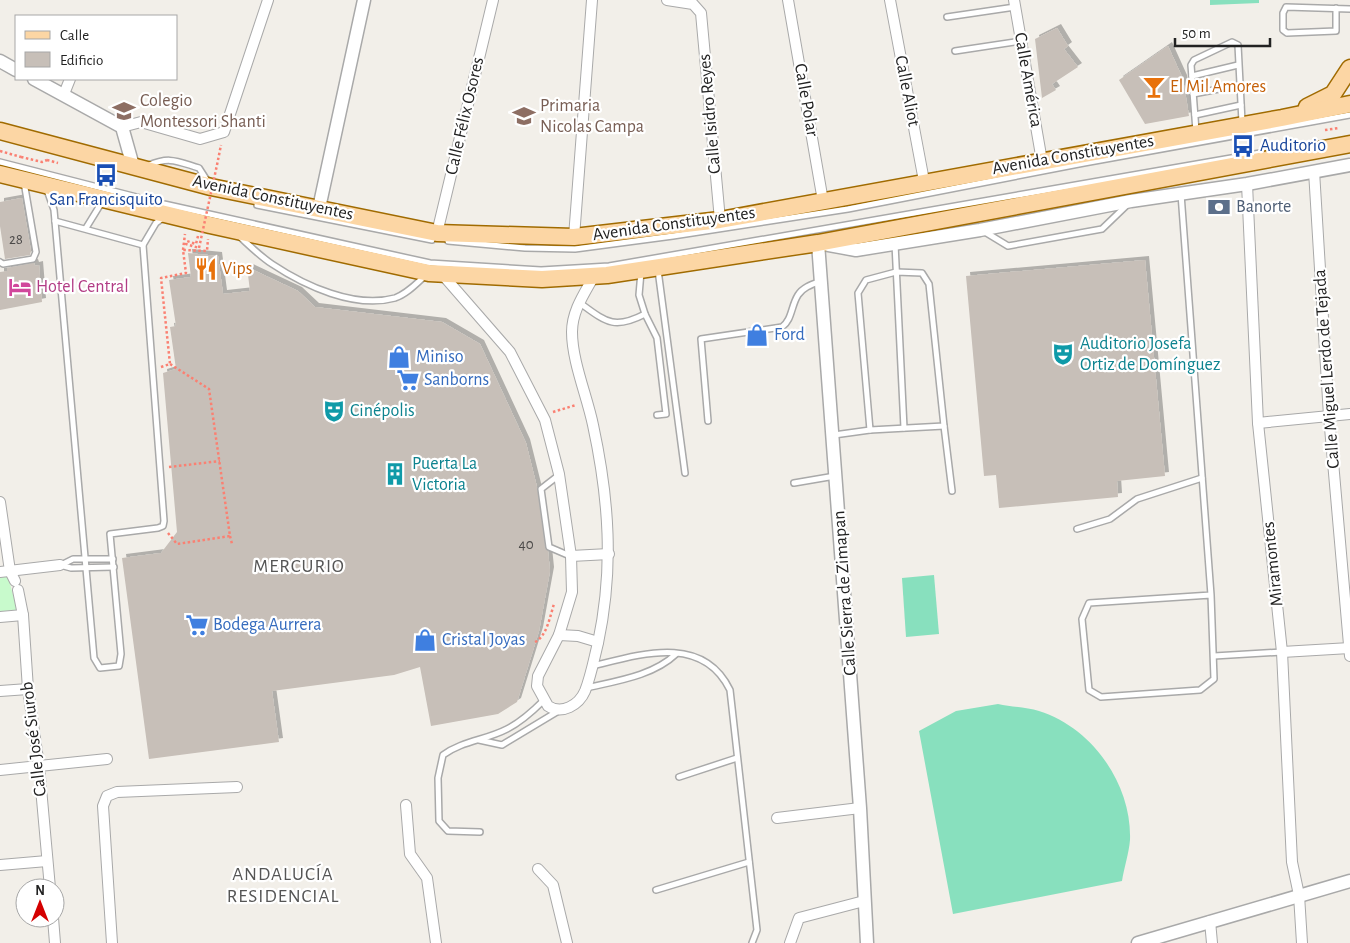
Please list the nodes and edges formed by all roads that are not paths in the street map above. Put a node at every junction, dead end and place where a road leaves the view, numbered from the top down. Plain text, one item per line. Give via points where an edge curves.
1 (268, 0) edge
2 (364, 0) edge
3 (493, 0) edge
4 (592, 0) edge
5 (667, 0) edge
6 (788, 0) edge
7 (890, 0) edge
8 (1014, 3) edge
9 (1336, 8) junction
10 (1350, 9) edge
11 (947, 17) dead end
12 (1021, 41) junction
13 (955, 51) dead end
14 (0, 61) edge
15 (1238, 66) junction
16 (1350, 68) edge
17 (15, 69) edge
18 (1192, 76) junction
19 (36, 80) edge
20 (70, 80) edge
21 (1240, 84) junction
22 (64, 94) junction
23 (1194, 94) junction
24 (1350, 104) edge
25 (1241, 105) junction
26 (1195, 115) junction
27 (1350, 115) edge
28 (1282, 118) junction
29 (1242, 125) junction
30 (122, 127) junction
31 (1196, 134) junction
32 (4, 135) edge
33 (1350, 138) edge
34 (1321, 142) dead end
35 (1350, 144) edge
36 (1262, 152) dead end
37 (1042, 161) junction
38 (0, 162) edge
39 (1350, 165) edge
40 (138, 167) junction
41 (1314, 171) junction
42 (0, 174) edge
43 (24, 179) junction
44 (924, 181) junction
45 (45, 184) junction
46 (1247, 184) junction
47 (215, 192) junction
48 (1181, 193) junction
49 (103, 199) junction
50 (823, 201) junction
51 (1131, 201) junction
52 (248, 203) dead end
53 (317, 213) junction
54 (168, 214) junction
55 (720, 220) junction
56 (56, 221) junction
57 (86, 228) junction
58 (230, 229) junction
59 (980, 230) junction
60 (437, 233) junction
61 (574, 237) junction
62 (818, 243) junction
63 (895, 244) junction
64 (144, 246) junction
65 (0, 262) edge
66 (649, 269) junction
67 (896, 272) junction
68 (436, 273) junction
69 (594, 276) junction
70 (821, 281) junction
71 (579, 303) junction
72 (645, 314) junction
73 (1350, 414) edge
74 (656, 415) dead end
75 (1329, 416) junction
76 (708, 421) dead end
77 (1258, 423) junction
78 (944, 426) junction
79 (904, 428) junction
80 (870, 430) junction
81 (833, 435) junction
82 (685, 473) dead end
83 (559, 474) junction
84 (837, 476) junction
85 (1202, 478) junction
86 (794, 483) dead end
87 (952, 491) dead end
88 (0, 502) edge
89 (1077, 529) dead end
90 (609, 554) junction
91 (572, 556) junction
92 (84, 558) junction
93 (113, 559) junction
94 (60, 565) junction
95 (84, 567) junction
96 (114, 567) junction
97 (5, 571) edge
98 (1211, 595) junction
99 (23, 614) junction
100 (0, 617) edge
101 (559, 635) junction
102 (598, 642) junction
103 (1350, 651) edge
104 (1282, 652) junction
105 (676, 654) junction
106 (1214, 656) junction
107 (593, 666) junction
108 (28, 688) junction
109 (586, 688) junction
110 (0, 692) edge
111 (544, 699) junction
112 (562, 709) junction
113 (478, 740) junction
114 (737, 758) junction
115 (107, 759) dead end
116 (39, 766) junction
117 (0, 770) edge
118 (679, 777) dead end
119 (237, 787) dead end
120 (406, 805) dead end
121 (860, 808) junction
122 (777, 818) dead end
123 (480, 832) dead end
124 (48, 860) junction
125 (749, 862) junction
126 (0, 865) edge
127 (538, 868) dead end
128 (49, 878) edge
129 (1350, 881) edge
130 (656, 890) dead end
131 (1299, 895) junction
132 (864, 901) junction
133 (1210, 921) junction
134 (54, 928) edge
135 (55, 943) edge
136 (112, 943) edge
137 (436, 943) edge
138 (567, 943) edge
139 (752, 943) edge
140 (790, 943) edge
141 (867, 943) edge
142 (1138, 943) edge
143 (1212, 943) edge
144 (1302, 943) edge

1 - 30 street via 224,132 200,139 141,122
2 - 53 street
3 - 60 street, Calle Félix Osores
4 - 61 street
5 - 55 street, Calle Isidro Reyes via 693,4 701,13
6 - 50 street, Calle Polar
7 - 44 street, Calle Aliot
8 - 11 lane
8 - 12 street, Calle América
9 - 9 lane via 1286,7 1282,13 1283,30 1287,33 1336,31
9 - 10 lane
12 - 13 lane
12 - 37 street, Calle América
14 - 17 street
15 - 18 lane
15 - 18 lane via 1238,45 1232,42 1194,60
15 - 21 lane
16 - 28 main road via 1334,94
18 - 23 lane
19 - 22 street
20 - 22 street
21 - 23 lane
21 - 25 lane
22 - 30 street
23 - 26 lane
24 - 28 main road, Avenida Constituyentes
25 - 26 lane
25 - 29 lane
26 - 31 lane
27 - 53 lane via 848,209 575,249 525,248 420,238
28 - 29 main road, Avenida Constituyentes
29 - 31 main road, Avenida Constituyentes
30 - 40 street
31 - 37 main road, Avenida Constituyentes
32 - 40 main road, Avenida Constituyentes
32 - 47 lane
33 - 34 lane
35 - 62 main road
36 - 38 lane via 608,266 541,270 430,263 164,204
37 - 44 main road, Avenida Constituyentes
39 - 41 street
40 - 47 main road, Avenida Constituyentes
41 - 46 street
41 - 75 street, Calle Miguel Lerdo de Tejada
42 - 43 main road
43 - 45 main road
43 - 65 lane via 36,252 32,259
44 - 50 main road, Avenida Constituyentes
45 - 49 main road
45 - 56 lane
46 - 48 street
46 - 77 street, Miramontes
47 - 53 main road, Avenida Constituyentes
48 - 51 street
48 - 85 lane
49 - 54 main road
49 - 57 lane
50 - 55 main road, Avenida Constituyentes
51 - 59 street
51 - 59 lane via 1102,229 1008,246
52 - 53 lane
53 - 60 main road, Avenida Constituyentes
54 - 58 main road
54 - 64 lane via 156,223
55 - 61 main road, Avenida Constituyentes
56 - 57 lane
56 - 92 lane
57 - 64 lane
58 - 68 main road
58 - 68 lane via 272,264 320,288 354,299 396,298
59 - 63 street
60 - 61 main road, Avenida Constituyentes
62 - 63 street via 856,250
62 - 66 main road
62 - 70 street, Calle Sierra de Zimapan
63 - 67 lane
64 - 93 lane via 163,526 110,534
66 - 69 main road
66 - 72 lane via 639,295
66 - 82 lane
67 - 78 lane via 922,273 929,284
67 - 79 lane
67 - 80 lane via 866,280 858,293
68 - 69 main road via 542,279
68 - 83 street via 510,352 545,420
69 - 71 street
70 - 76 lane via 805,287 798,295 787,324 782,327 700,339
70 - 81 street, Calle Sierra de Zimapan
71 - 72 lane via 606,322 620,324
71 - 90 street via 574,317 573,342 594,427 607,503
72 - 74 lane via 655,330 666,414
73 - 75 street
75 - 77 street
75 - 103 street, Calle Miguel Lerdo de Tejada
77 - 104 street, Miramontes
78 - 79 lane
78 - 87 lane
79 - 80 lane
80 - 81 lane
81 - 84 street, Calle Sierra de Zimapan
83 - 91 street
83 - 91 lane via 541,489 549,547
84 - 86 lane
84 - 121 street, Calle Sierra de Zimapan
85 - 89 lane via 1137,499 1110,518
85 - 98 lane
88 - 97 street, Calle José Siurob
90 - 91 street
90 - 102 street
91 - 101 street via 572,592
92 - 93 lane
92 - 94 lane via 68,560
92 - 95 lane
93 - 96 lane
94 - 95 lane
94 - 97 street
95 - 96 lane
95 - 96 lane via 94,658 100,668 120,665
97 - 99 street, Calle José Siurob via 16,585
98 - 106 lane
98 - 106 lane via 1089,603 1082,619 1089,690 1101,697 1200,690 1214,680
99 - 100 street
99 - 108 street, Calle José Siurob
101 - 102 street
101 - 111 street via 538,676 537,686
102 - 107 street
103 - 104 street
104 - 106 lane
104 - 131 street, Miramontes via 1292,862
105 - 107 lane via 652,651
105 - 109 lane via 665,664 629,678
105 - 114 lane via 694,656 723,674 730,690
107 - 109 street
108 - 110 street
108 - 116 street, Calle José Siurob
109 - 112 street via 573,706
111 - 112 street via 552,708
111 - 113 lane via 530,714 507,729
112 - 113 lane via 502,745
113 - 123 lane via 456,746 443,755 438,778 439,821 448,831
114 - 118 lane
114 - 125 lane
115 - 116 street
116 - 117 street
116 - 124 street, Calle José Siurob
119 - 136 street via 117,792 107,796 103,806
120 - 137 street via 410,854 427,878
121 - 122 street
121 - 132 street, Calle Sierra de Zimapan
124 - 126 street
124 - 128 street, Calle José Siurob
125 - 130 lane
125 - 139 lane via 757,930
127 - 138 street via 553,885
129 - 131 street
131 - 133 street
131 - 144 street, Miramontes
132 - 140 street via 798,918
132 - 141 street, Calle Sierra de Zimapan
133 - 142 street
133 - 143 street
134 - 135 street

